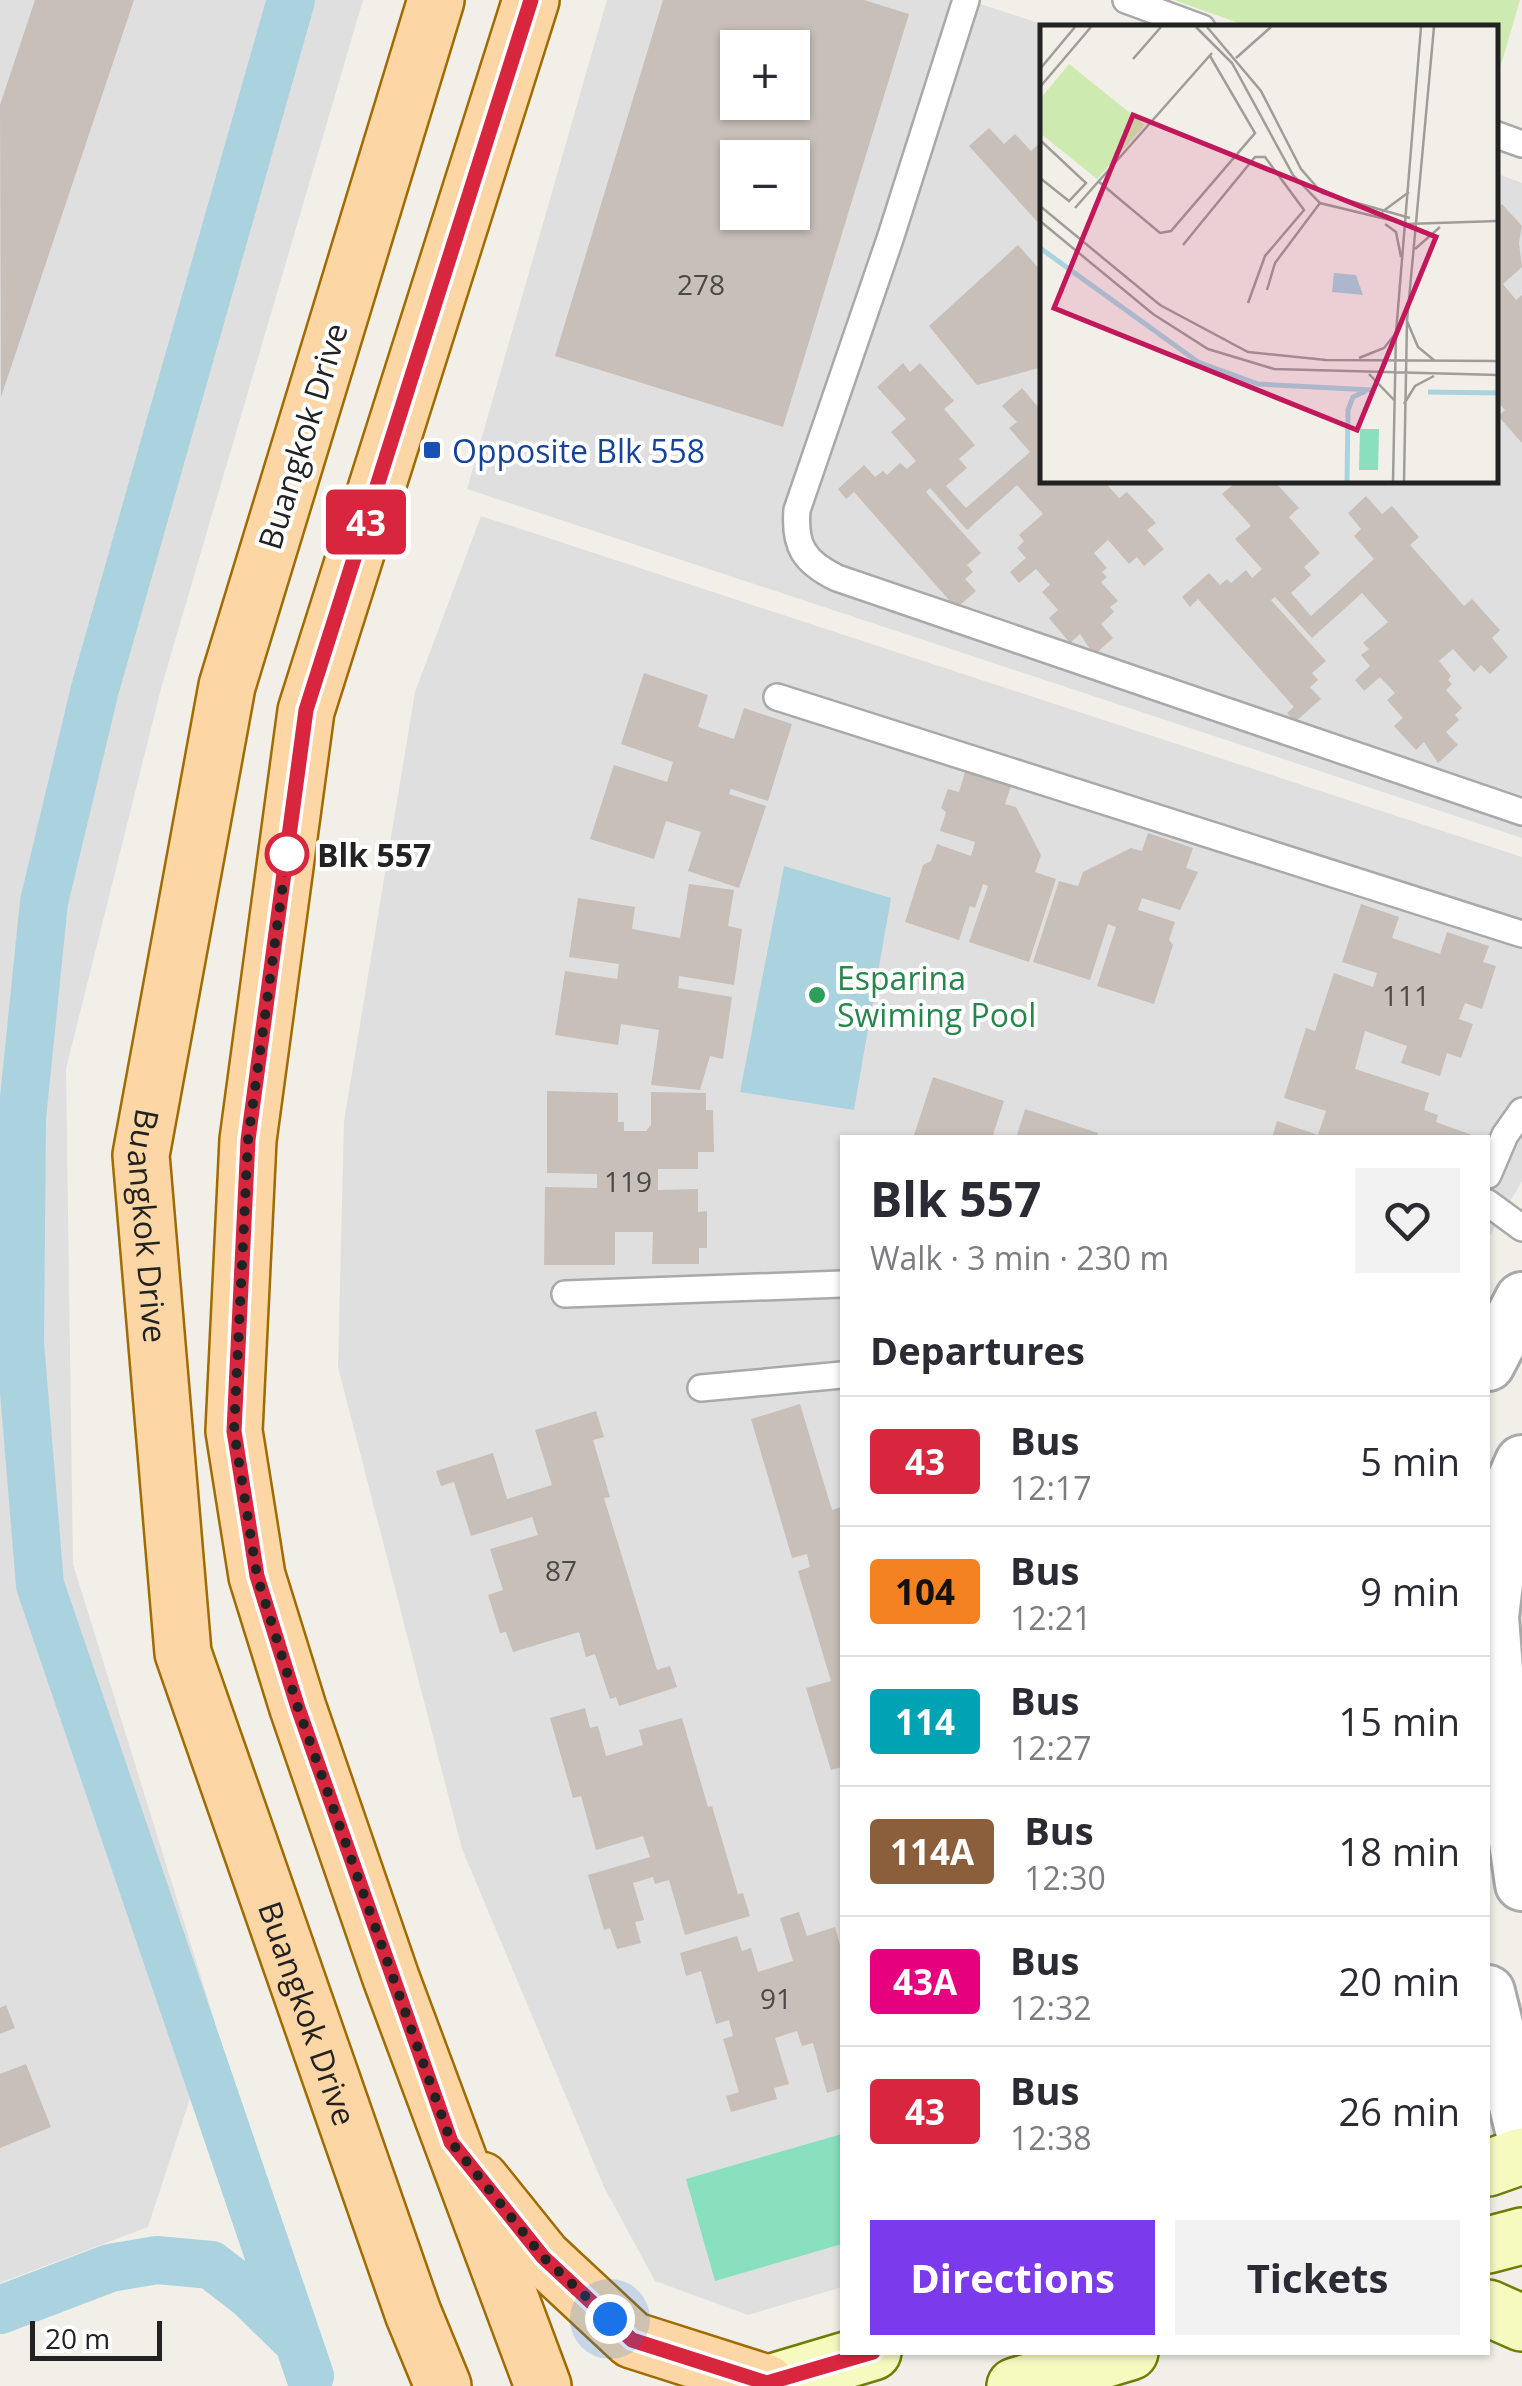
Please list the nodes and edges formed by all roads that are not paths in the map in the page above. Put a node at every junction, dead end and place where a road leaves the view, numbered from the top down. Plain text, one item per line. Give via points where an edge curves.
1 (436, 0) edge
2 (531, 0) edge
3 (966, 0) edge
4 (1126, 0) edge
5 (1194, 25) edge
6 (1497, 135) edge
7 (1522, 144) edge
8 (776, 697) dead end
9 (1522, 812) edge
10 (1522, 934) edge
11 (1522, 1111) edge
12 (1513, 1142) edge
13 (1490, 1172) edge
14 (1490, 1205) edge
15 (1522, 1228) edge
16 (840, 1284) edge
17 (565, 1294) dead end
18 (1522, 1299) edge
19 (1490, 1360) edge
20 (840, 1374) edge
21 (701, 1388) dead end
22 (1522, 1462) edge
23 (1522, 1884) edge
24 (1490, 2000) edge
25 (1522, 2130) edge
26 (451, 2142) junction
27 (1522, 2156) edge
28 (1490, 2167) edge
29 (1522, 2236) edge
30 (1490, 2245) edge
31 (1490, 2309) edge
32 (413, 2313) junction
33 (1522, 2323) edge
34 (863, 2355) edge
35 (1120, 2355) edge
36 (763, 2385) edge
37 (399, 2386) edge
38 (443, 2386) edge
39 (543, 2386) edge
40 (1015, 2386) edge

1 - 32 main road, Buangkok Drive via 226,686 141,1154 183,1653
2 - 26 main road via 306,710 248,1140 234,1431 263,1595
3 - 9 lane via 797,510 802,552 837,578
4 - 5 lane
6 - 7 lane
8 - 10 lane
11 - 12 lane
12 - 13 lane
14 - 15 lane
16 - 17 lane
18 - 19 street
20 - 21 lane
22 - 23 street via 1506,1498 1492,1617 1500,1736
24 - 25 street
26 - 36 main road via 543,2257 632,2340
26 - 39 main road
27 - 28 street
29 - 30 street
31 - 33 street
32 - 37 main road
32 - 38 main road, Buangkok Drive
34 - 36 street
35 - 40 street

